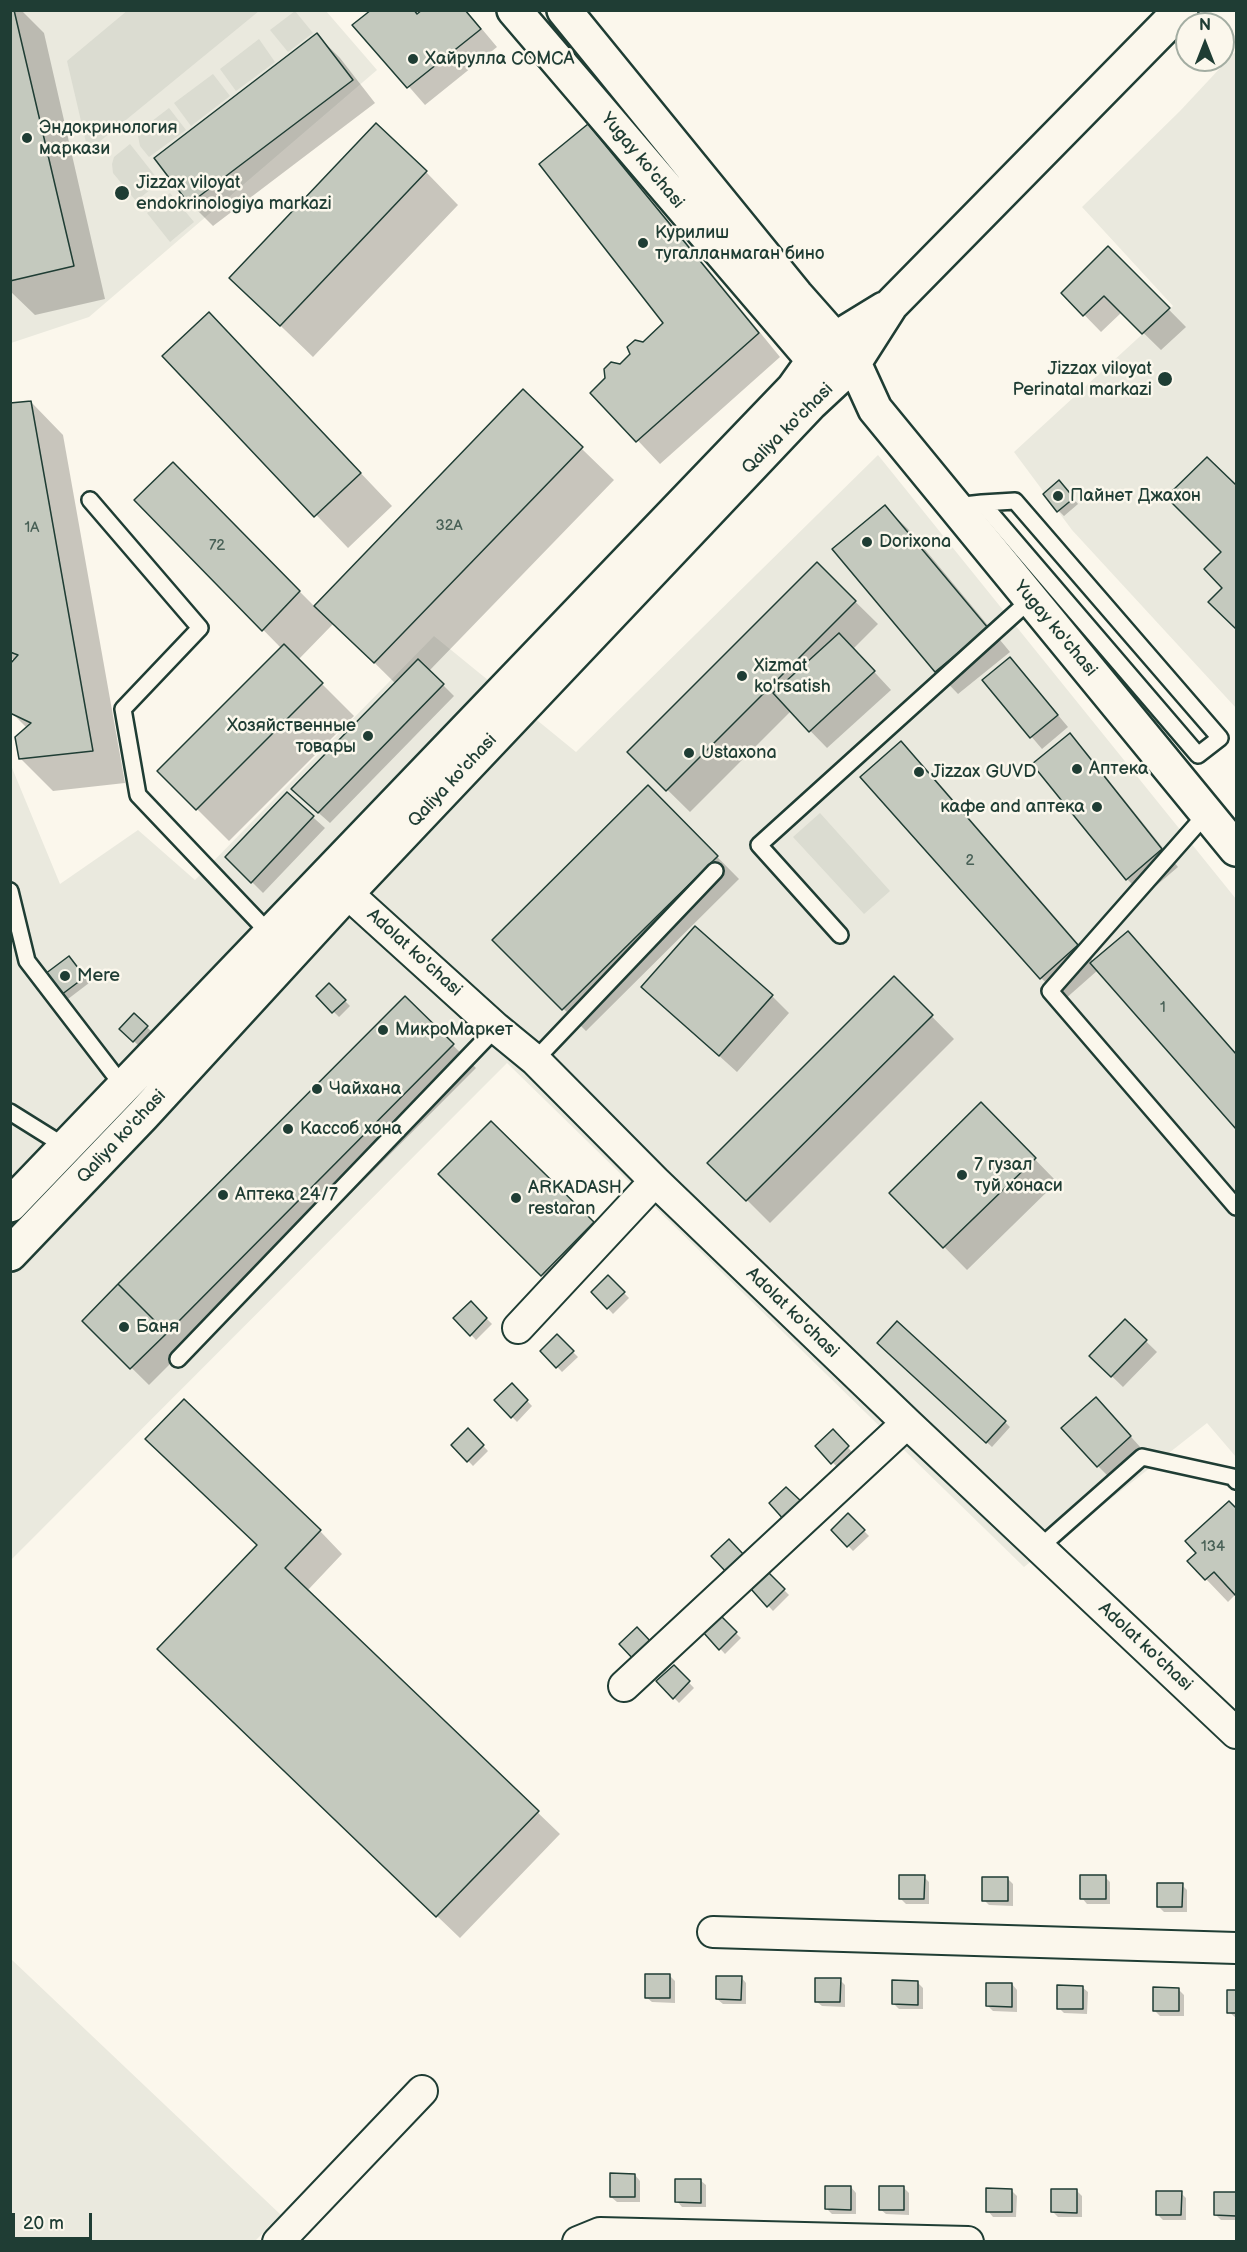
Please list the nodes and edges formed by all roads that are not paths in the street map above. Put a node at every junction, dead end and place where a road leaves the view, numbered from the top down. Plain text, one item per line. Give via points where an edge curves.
1 (514, 10) edge
2 (564, 10) edge
3 (1181, 10) edge
4 (834, 361) junction
5 (90, 500) dead end
6 (967, 504) junction
7 (1031, 599) junction
8 (1207, 813) junction
9 (1236, 849) edge
10 (715, 871) dead end
11 (10, 891) edge
12 (347, 893) junction
13 (270, 935) junction
14 (840, 935) dead end
15 (496, 1028) junction
16 (535, 1060) junction
17 (124, 1087) junction
18 (10, 1112) edge
19 (143, 1115) junction
20 (66, 1148) junction
21 (655, 1181) junction
22 (10, 1205) edge
23 (1236, 1207) edge
24 (10, 1254) edge
25 (518, 1328) dead end
26 (178, 1359) dead end
27 (907, 1423) junction
28 (1236, 1481) edge
29 (1040, 1548) junction
30 (624, 1686) dead end
31 (1236, 1733) edge
32 (713, 1932) dead end
33 (1236, 1948) edge
34 (423, 2091) dead end
35 (849, 2240) edge
36 (278, 2241) edge
37 (578, 2241) edge
38 (968, 2241) edge

1 - 4 main road, Yugay ko'chasi
2 - 4 main road, Yugay ko'chasi via 796,295
3 - 4 main road, Qaliya ko'chasi
4 - 6 main road, Yugay ko'chasi
4 - 12 main road, Qaliya ko'chasi via 802,411
4 - 13 main road, Qaliya ko'chasi via 793,389
5 - 13 lane via 200,628 123,709 138,795
6 - 6 lane via 1198,755 1220,738 1015,501
6 - 7 main road, Yugay ko'chasi
7 - 8 main road, Yugay ko'chasi
7 - 14 lane via 759,846
8 - 9 main road, Yugay ko'chasi
8 - 23 lane via 1050,991
10 - 16 lane
11 - 17 lane via 27,962
12 - 15 street, Adolat ko'chasi
12 - 19 main road, Qaliya ko'chasi
13 - 17 main road, Qaliya ko'chasi
15 - 16 street, Adolat ko'chasi
15 - 26 lane
16 - 21 street, Adolat ko'chasi
17 - 19 lane
17 - 20 main road, Qaliya ko'chasi
18 - 20 lane
19 - 24 main road, Qaliya ko'chasi
20 - 22 main road, Qaliya ko'chasi
21 - 25 street
21 - 27 street, Adolat ko'chasi
27 - 29 street, Adolat ko'chasi
27 - 30 street
28 - 29 lane via 1233,1477 1142,1457
29 - 31 street, Adolat ko'chasi
32 - 33 street
34 - 36 street
35 - 37 street via 600,2233
35 - 38 street

